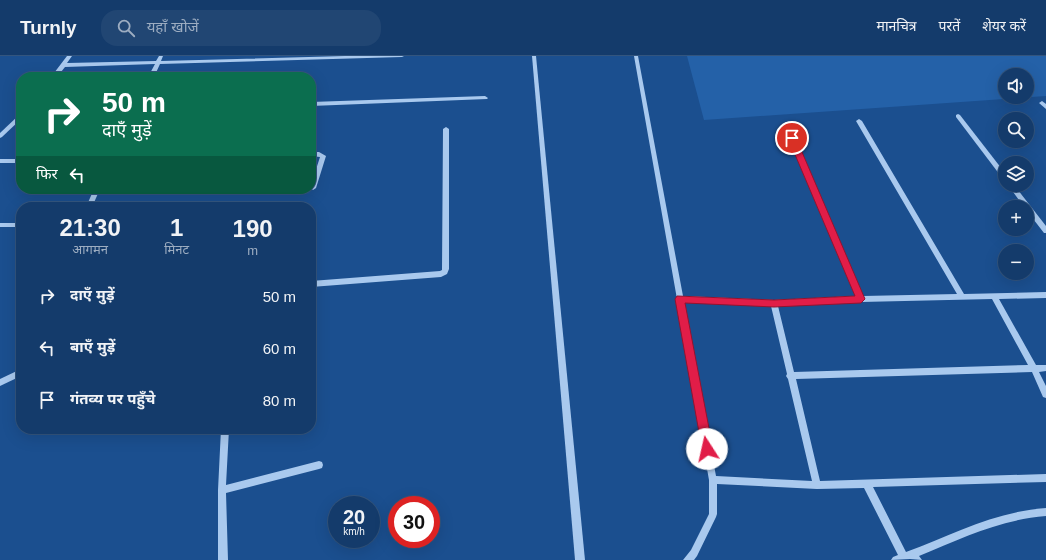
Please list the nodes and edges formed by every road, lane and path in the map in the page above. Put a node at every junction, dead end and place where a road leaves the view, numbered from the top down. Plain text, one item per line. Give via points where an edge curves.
1 (70, 56) edge
2 (161, 56) edge
3 (402, 56) edge
4 (534, 56) edge
5 (636, 56) edge
6 (158, 62) junction
7 (64, 65) junction
8 (58, 72) edge
9 (153, 72) edge
10 (485, 98) dead end
11 (316, 104) edge
12 (958, 116) dead end
13 (16, 121) edge
14 (860, 121) dead end
15 (786, 124) dead end
16 (446, 129) dead end
17 (0, 136) edge
18 (316, 154) edge
19 (0, 161) edge
20 (16, 161) edge
21 (998, 168) edge
22 (316, 178) edge
23 (1016, 192) edge
24 (16, 225) edge
25 (0, 226) edge
26 (1046, 231) edge
27 (316, 284) edge
28 (1046, 295) edge
29 (962, 297) junction
30 (994, 297) junction
31 (680, 299) junction
32 (861, 299) junction
33 (774, 303) junction
34 (1034, 368) junction
35 (1046, 368) edge
36 (16, 375) edge
37 (790, 376) junction
38 (0, 383) edge
39 (1046, 394) edge
40 (225, 434) edge
41 (319, 465) dead end
42 (1046, 478) edge
43 (713, 480) junction
44 (866, 483) junction
45 (817, 485) junction
46 (222, 490) junction
47 (1046, 512) edge
48 (907, 558) edge
49 (223, 560) edge
50 (580, 560) edge
51 (688, 560) edge

1 - 7 street
2 - 6 street
3 - 6 street
4 - 50 street
5 - 31 street
6 - 7 street
6 - 9 street
7 - 8 street
10 - 11 street
12 - 21 street
13 - 17 street
14 - 29 street
15 - 32 street
16 - 27 street via 445,272
18 - 22 street via 323,156
19 - 20 street
23 - 26 street
24 - 25 street
28 - 30 street
29 - 30 street
29 - 32 street
30 - 34 street
31 - 33 street
31 - 43 street
32 - 33 street
33 - 37 street
34 - 35 street
34 - 37 street
34 - 39 street
36 - 38 street
37 - 45 street
40 - 46 street
41 - 46 street
42 - 44 street
43 - 45 street
43 - 51 street via 713,514
44 - 45 street
44 - 48 street
46 - 49 street
47 - 48 street via 1027,512 994,521

